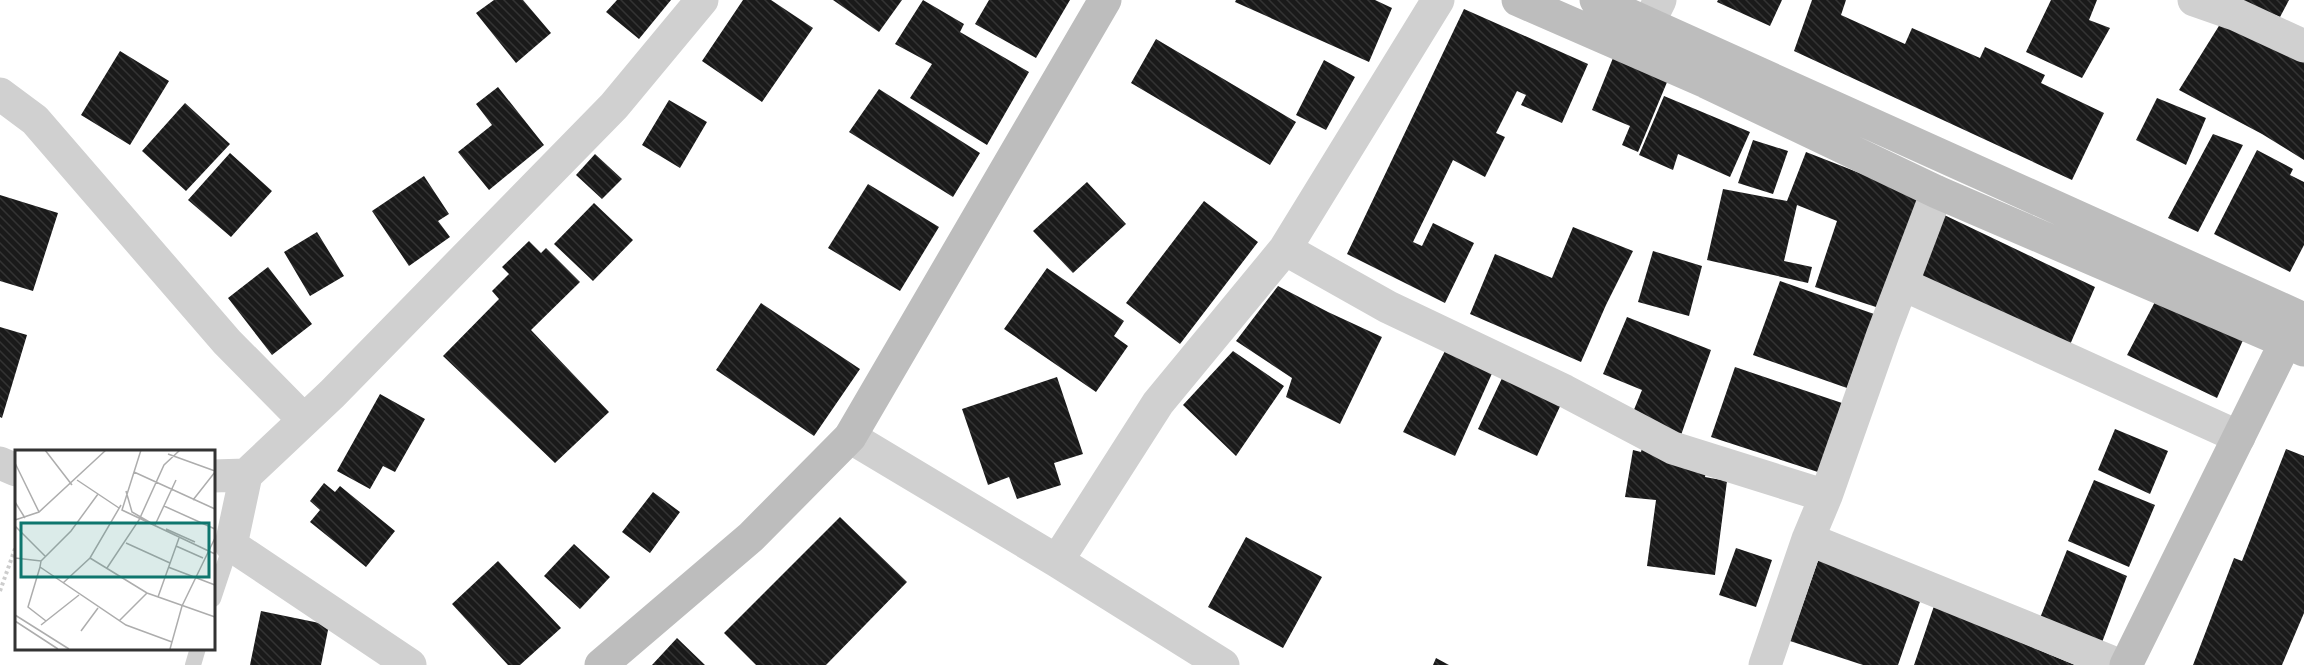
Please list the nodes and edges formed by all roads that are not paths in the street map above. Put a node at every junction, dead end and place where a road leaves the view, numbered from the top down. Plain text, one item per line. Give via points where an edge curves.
1 (702, 0) edge
2 (1105, 0) edge
3 (1438, 0) edge
4 (1518, 0) edge
5 (1596, 0) edge
6 (2194, 0) edge
7 (1654, 12) edge
8 (2304, 46) edge
9 (0, 94) edge
10 (1937, 192) junction
11 (1285, 249) junction
12 (1902, 284) junction
13 (2299, 327) edge
14 (304, 420) junction
15 (850, 437) junction
16 (2239, 437) junction
17 (0, 464) edge
18 (15, 470) edge
19 (246, 475) junction
20 (214, 476) edge
21 (1826, 496) junction
22 (1808, 539) junction
23 (231, 545) junction
24 (1057, 561) junction
25 (214, 596) edge
26 (197, 650) edge
27 (193, 665) edge
28 (410, 665) edge
29 (601, 665) edge
30 (1223, 665) edge
31 (1766, 665) edge
32 (2119, 665) edge
33 (2126, 665) edge

1 - 14 street via 614,106
2 - 15 street
3 - 11 street
4 - 10 street via 1706,82
5 - 7 street
6 - 8 street
7 - 13 street
9 - 14 street via 35,120 227,342
10 - 12 street
10 - 13 street
11 - 21 street via 1388,307 1565,391 1673,448
11 - 24 street via 1158,403
12 - 16 street
12 - 21 street
13 - 16 street
14 - 19 street
15 - 24 street
15 - 29 street via 751,537
16 - 33 street
17 - 18 street
19 - 20 street
19 - 23 street
21 - 22 street
22 - 31 street
22 - 32 street
23 - 25 lane
23 - 28 street
24 - 30 street
26 - 27 lane

